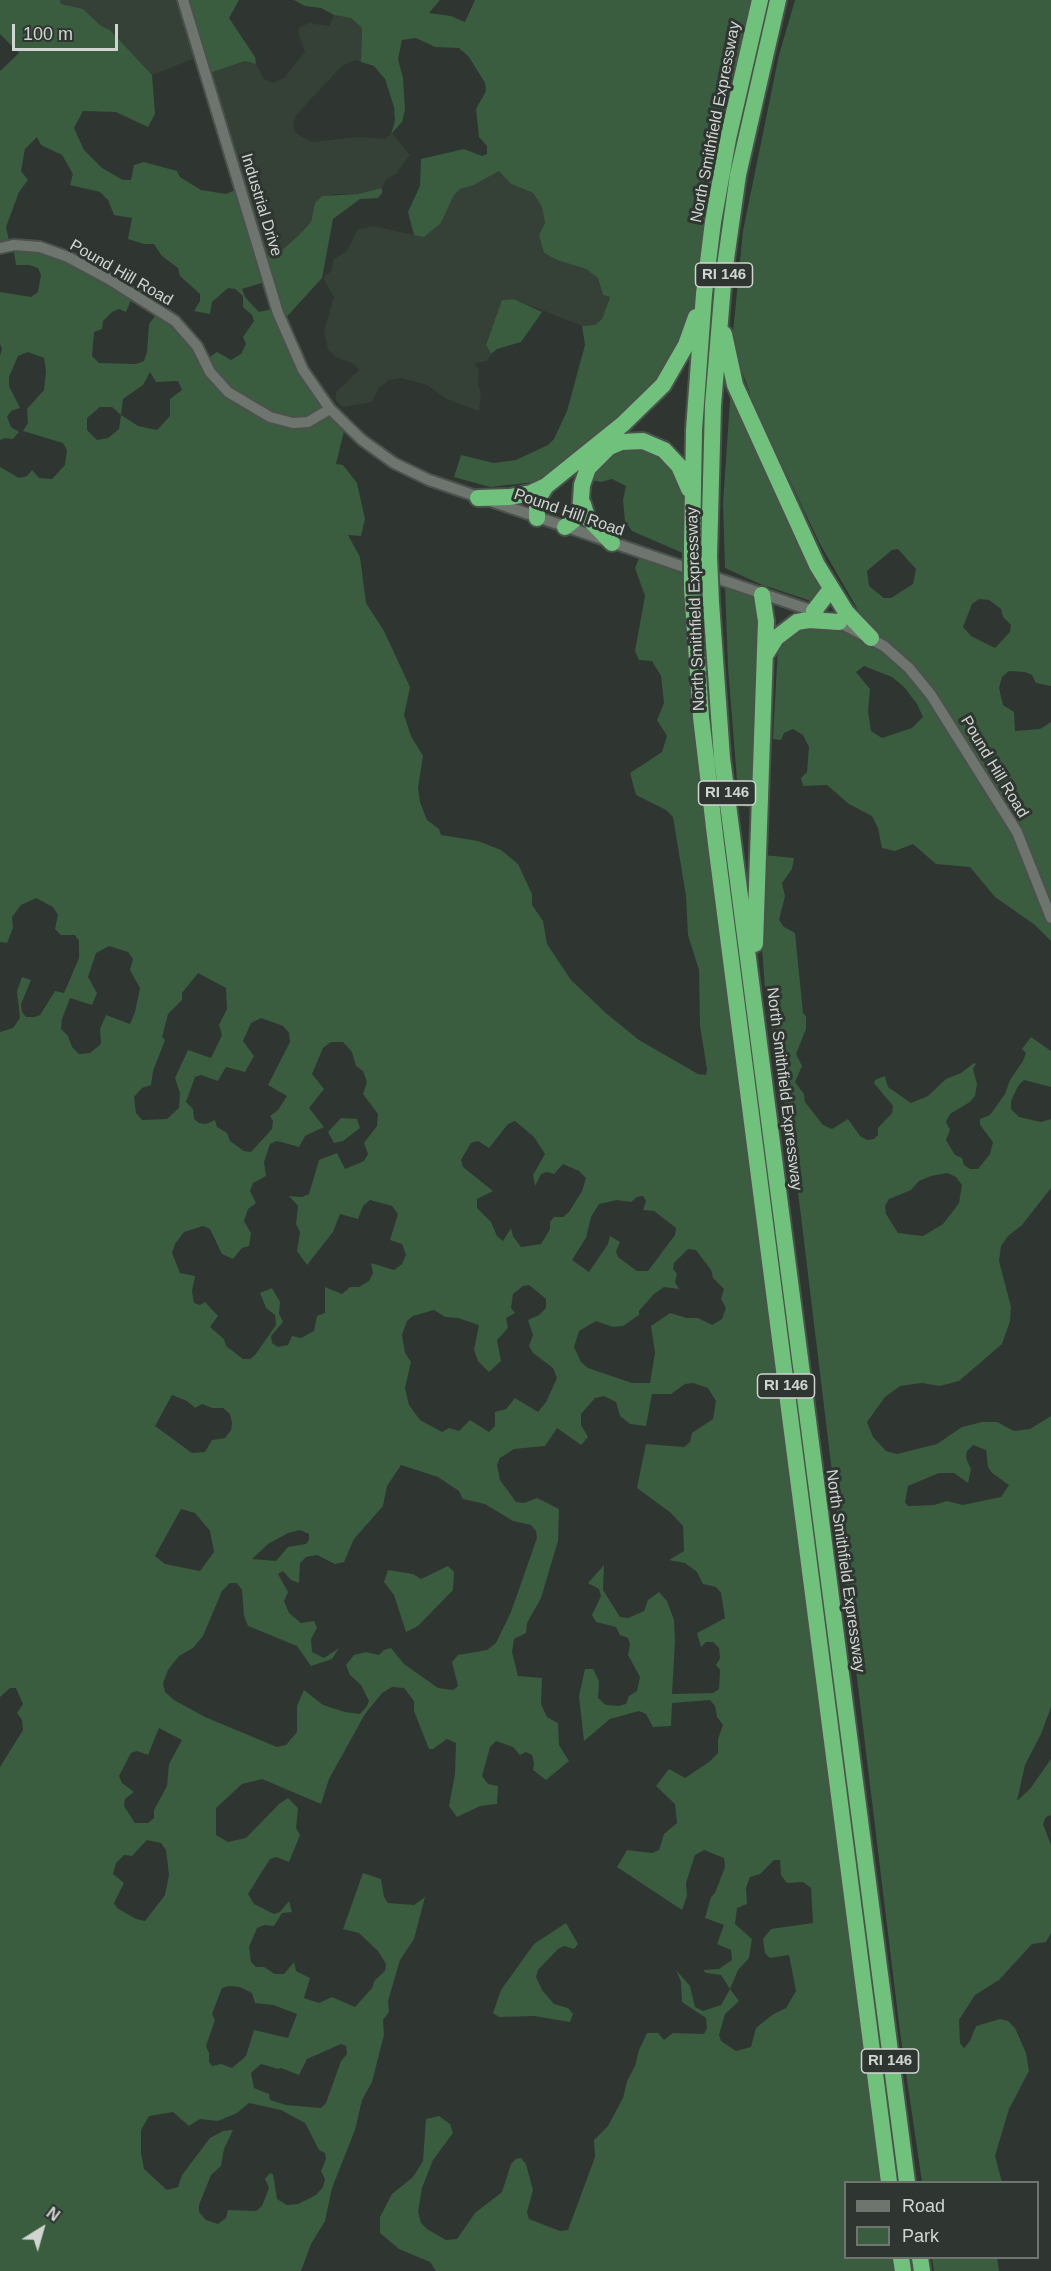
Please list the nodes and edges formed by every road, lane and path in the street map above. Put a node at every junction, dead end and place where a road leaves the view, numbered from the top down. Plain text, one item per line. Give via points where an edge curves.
1 (183, 0) edge
2 (760, 0) edge
3 (778, 0) edge
4 (0, 248) edge
5 (704, 294) junction
6 (722, 297) junction
7 (330, 409) junction
8 (546, 486) junction
9 (478, 498) junction
10 (692, 498) junction
11 (582, 504) junction
12 (537, 518) junction
13 (565, 527) junction
14 (612, 543) junction
15 (830, 590) junction
16 (762, 595) junction
17 (814, 611) junction
18 (839, 622) junction
19 (870, 638) junction
20 (764, 658) junction
21 (1051, 918) edge
22 (752, 983) junction
23 (889, 2181) edge
24 (908, 2181) edge

1 - 7 street, Industrial Drive via 278,314 303,370
2 - 5 highway, North Smithfield Expressway / RI 146 via 728,139
3 - 6 highway, North Smithfield Expressway / RI 146 via 738,175
4 - 7 street, Pound Hill Road via 40,247 109,279 175,321 228,392 270,417 308,422
5 - 8 highway via 686,345 663,385
5 - 10 highway, North Smithfield Expressway / RI 146
6 - 15 highway via 726,350 735,385
6 - 22 highway, North Smithfield Expressway / RI 146, bridge via 713,405 711,602 722,758
7 - 9 street, Pound Hill Road via 362,440 394,463
8 - 9 highway via 510,497
8 - 12 highway via 537,500
9 - 12 street, Pound Hill Road
10 - 11 highway via 671,456 650,443 628,441 609,447 588,468 582,485
10 - 23 highway, North Smithfield Expressway / RI 146, bridge via 692,588 700,705 716,844
11 - 13 highway via 577,519
11 - 14 highway via 587,517
12 - 13 street, Pound Hill Road
13 - 14 street, Pound Hill Road
14 - 16 street, Pound Hill Road
15 - 17 highway
15 - 19 highway
16 - 17 street, Pound Hill Road
16 - 20 highway
17 - 18 street, Pound Hill Road
18 - 19 street, Pound Hill Road
18 - 20 highway via 797,622 776,638
19 - 21 street, Pound Hill Road via 909,668 955,730 1017,832
20 - 22 highway
22 - 24 highway, North Smithfield Expressway / RI 146

